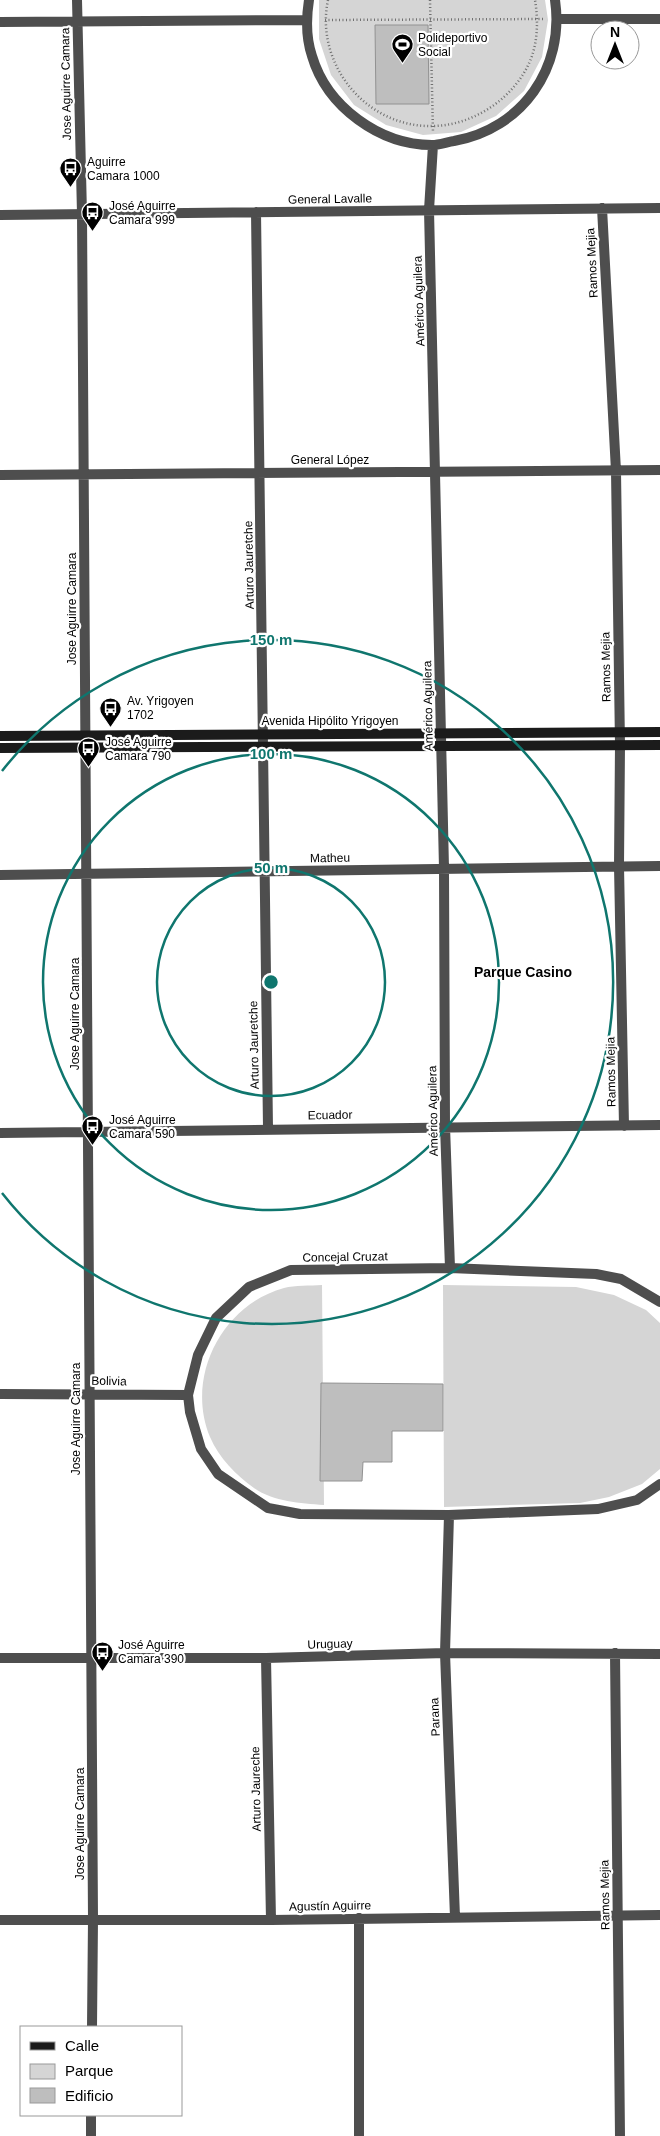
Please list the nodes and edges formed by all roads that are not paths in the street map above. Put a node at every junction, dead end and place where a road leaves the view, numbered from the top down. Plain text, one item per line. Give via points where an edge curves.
1 (77, 0) edge
2 (309, 0) edge
3 (555, 0) edge
4 (660, 19) edge
5 (306, 20) junction
6 (558, 20) junction
7 (0, 22) edge
8 (77, 22) junction
9 (433, 145) junction
10 (602, 208) junction
11 (660, 208) edge
12 (429, 210) junction
13 (256, 212) junction
14 (82, 214) junction
15 (0, 215) edge
16 (660, 470) edge
17 (616, 471) junction
18 (260, 472) junction
19 (436, 472) junction
20 (0, 475) edge
21 (84, 475) junction
22 (620, 732) junction
23 (660, 732) edge
24 (263, 733) junction
25 (85, 734) junction
26 (441, 734) junction
27 (0, 736) edge
28 (620, 745) junction
29 (660, 745) edge
30 (264, 746) junction
31 (441, 746) junction
32 (85, 747) junction
33 (0, 748) edge
34 (619, 866) junction
35 (660, 866) edge
36 (444, 868) junction
37 (265, 872) junction
38 (87, 874) junction
39 (0, 875) edge
40 (660, 1125) edge
41 (445, 1126) junction
42 (624, 1126) junction
43 (268, 1128) junction
44 (88, 1132) junction
45 (0, 1133) edge
46 (450, 1268) junction
47 (660, 1302) edge
48 (0, 1394) edge
49 (88, 1394) junction
50 (188, 1395) junction
51 (660, 1484) edge
52 (449, 1515) junction
53 (445, 1653) junction
54 (615, 1653) junction
55 (660, 1654) edge
56 (91, 1657) junction
57 (0, 1658) edge
58 (266, 1658) junction
59 (660, 1915) edge
60 (618, 1916) junction
61 (455, 1917) junction
62 (359, 1918) junction
63 (93, 1919) junction
64 (0, 1920) edge
65 (271, 1920) junction
66 (92, 2026) edge
67 (91, 2116) edge
68 (91, 2136) edge
69 (359, 2136) edge
70 (620, 2136) edge

1 - 8 street, Jose Aguirre Camara
2 - 5 street
3 - 6 street
4 - 6 street
5 - 8 street
5 - 9 street via 312,57 324,82 354,118 389,137
6 - 9 street via 552,57 535,92 508,119 475,137
7 - 8 street
8 - 14 street, Jose Aguirre Camara
9 - 12 street, Américo Aguilera
10 - 11 street, General Lavalle
10 - 12 street, General Lavalle
10 - 17 street, Ramos Mejia
12 - 13 street, General Lavalle
12 - 19 street, Américo Aguilera
13 - 14 street, General Lavalle
13 - 18 street, Arturo Jauretche
14 - 15 street, General Lavalle
14 - 21 street, Jose Aguirre Camara
16 - 17 street, General López
17 - 19 street, General López
17 - 22 street, Ramos Mejia
18 - 19 street, General López
18 - 21 street, General López
18 - 24 street, Arturo Jauretche
19 - 26 street, Américo Aguilera
20 - 21 street, General López
21 - 25 street, Jose Aguirre Camara
22 - 23 main road, Avenida Hipólito Yrigoyen
22 - 26 main road, Avenida Hipólito Yrigoyen
22 - 28 street, Ramos Mejia
24 - 25 main road, Avenida Hipólito Yrigoyen
24 - 26 main road, Avenida Hipólito Yrigoyen
24 - 30 street, Arturo Jauretche
25 - 27 main road, Avenida Hipólito Yrigoyen
25 - 32 street, Jose Aguirre Camara
26 - 31 street, Américo Aguilera
28 - 29 main road, Avenida Hipólito Yrigoyen
28 - 31 main road, Avenida Hipólito Yrigoyen
28 - 34 street, Ramos Mejia
30 - 31 main road, Avenida Hipólito Yrigoyen
30 - 32 main road, Avenida Hipólito Yrigoyen
30 - 37 street, Arturo Jauretche
31 - 36 street, Américo Aguilera
32 - 33 main road, Avenida Hipólito Yrigoyen
32 - 38 street, Jose Aguirre Camara
34 - 35 street, Matheu
34 - 36 street, Matheu
34 - 42 street, Ramos Mejia
36 - 37 street, Matheu
36 - 41 street, Américo Aguilera
37 - 38 street, Matheu
37 - 43 street, Arturo Jauretche
38 - 39 street, Matheu
38 - 44 street, Jose Aguirre Camara
40 - 42 street, Ecuador
41 - 42 street, Ecuador
41 - 43 street, Ecuador
41 - 46 street, Américo Aguilera
43 - 44 street, Ecuador
44 - 45 street, Ecuador
44 - 49 street, Jose Aguirre Camara
46 - 47 street, Concejal Cruzat via 596,1274 621,1279
46 - 50 street, Concejal Cruzat via 291,1270 249,1287 216,1318 198,1355
48 - 49 street, Bolivia
49 - 50 street, Bolivia
49 - 56 street, Jose Aguirre Camara
50 - 52 street, Concejal Cruzat via 201,1449 218,1474 268,1508 300,1514
51 - 52 street, Concejal Cruzat via 637,1500 598,1509
52 - 53 street, Parana
53 - 54 street, Uruguay
53 - 58 street, Uruguay
53 - 61 street, Parana
54 - 55 street, Uruguay
54 - 60 street, Ramos Mejia
56 - 57 street, Uruguay
56 - 58 street, Uruguay
56 - 63 street, Jose Aguirre Camara
58 - 65 street, Arturo Jaureche
59 - 60 street, Agustín Aguirre
60 - 61 street, Agustín Aguirre
60 - 70 street, Ramos Mejia
61 - 62 street, Agustín Aguirre
62 - 65 street, Agustín Aguirre
62 - 69 street
63 - 64 street, Agustín Aguirre
63 - 65 street, Agustín Aguirre
63 - 66 street, Jose Aguirre Camara
67 - 68 street

